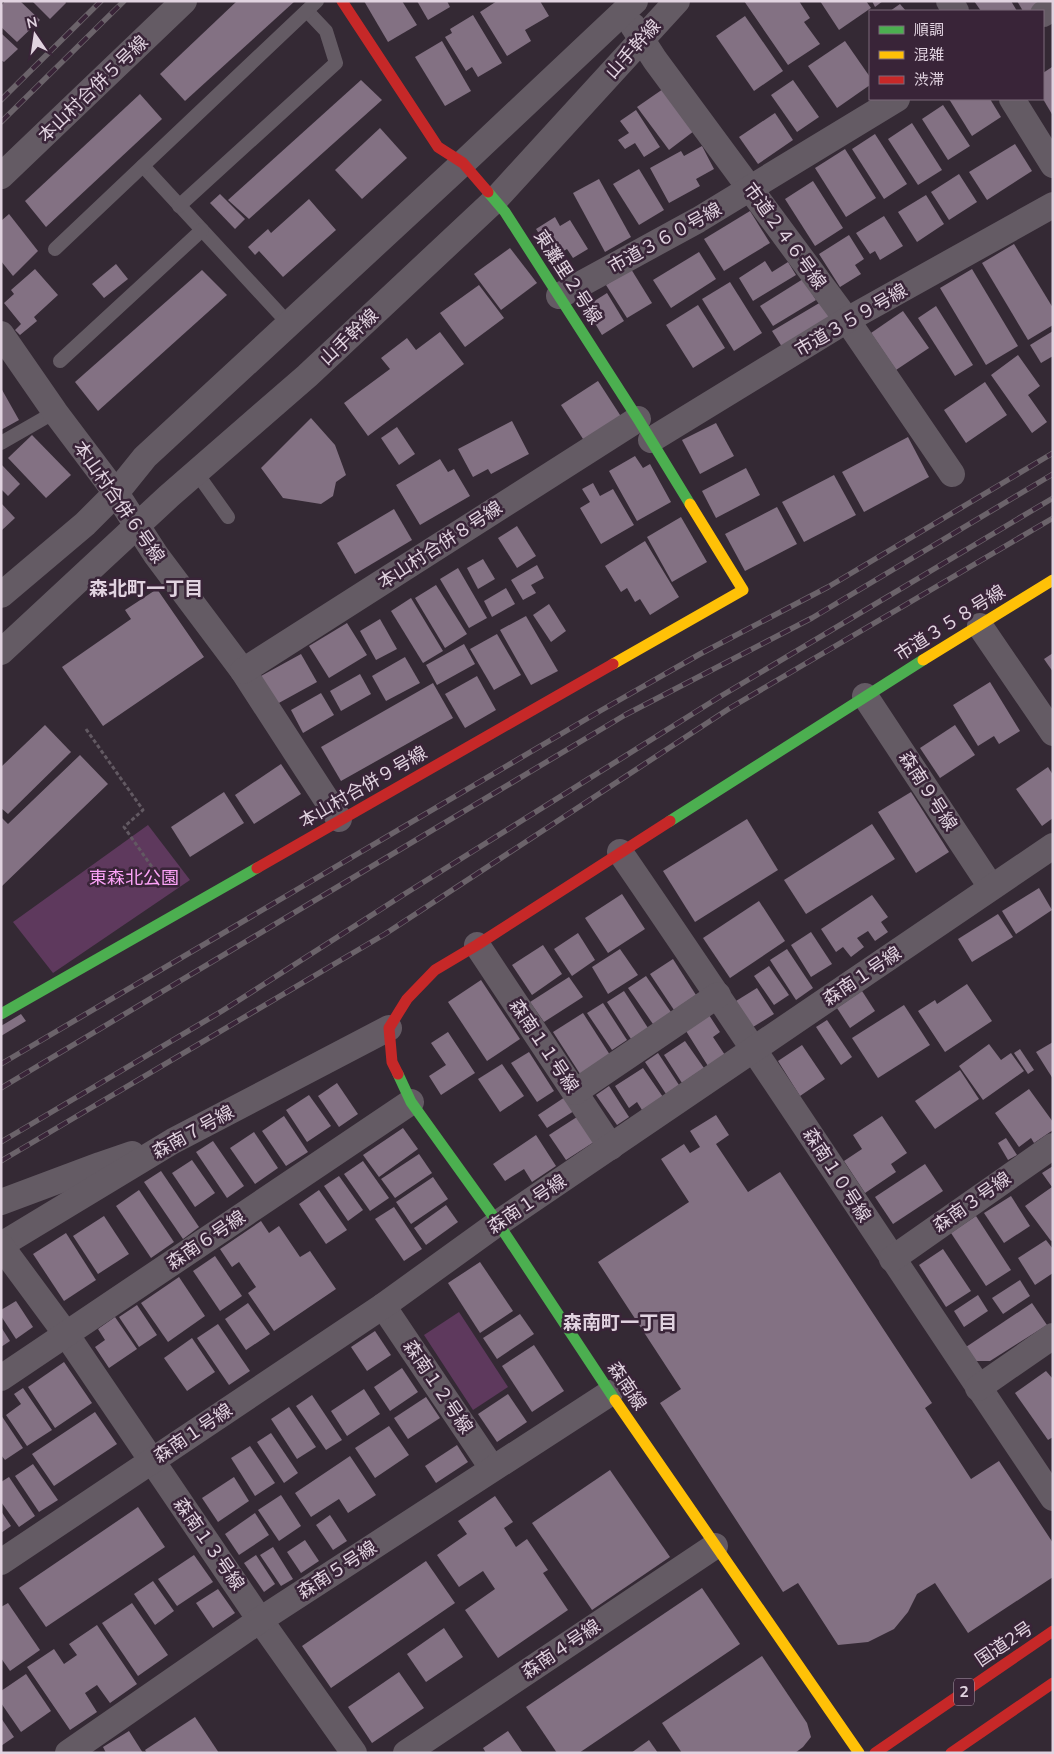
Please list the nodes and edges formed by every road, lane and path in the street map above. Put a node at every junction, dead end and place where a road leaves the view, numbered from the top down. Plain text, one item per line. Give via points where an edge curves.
1 (184, 1) edge
2 (342, 1) edge
3 (677, 1) edge
4 (624, 5) edge
5 (312, 6) edge
6 (642, 40) junction
7 (896, 100) edge
8 (1013, 100) edge
9 (463, 163) junction
10 (1053, 164) edge
11 (143, 166) junction
12 (1, 176) edge
13 (750, 189) junction
14 (495, 200) junction
15 (1053, 205) edge
16 (179, 206) junction
17 (202, 230) junction
18 (55, 248) dead end
19 (559, 296) junction
20 (847, 320) junction
21 (288, 323) junction
22 (1, 334) edge
23 (60, 360) dead end
24 (55, 412) junction
25 (645, 429) junction
26 (1, 443) edge
27 (196, 472) junction
28 (952, 474) dead end
29 (116, 493) junction
30 (228, 518) dead end
31 (137, 526) junction
32 (1053, 580) edge
33 (742, 590) joint
34 (1, 594) edge
35 (980, 626) junction
36 (1, 652) edge
37 (243, 672) junction
38 (865, 696) junction
39 (86, 729) dead end
40 (1053, 733) edge
41 (339, 819) junction
42 (1053, 846) edge
43 (620, 852) junction
44 (991, 887) junction
45 (181, 911) junction
46 (477, 945) junction
47 (718, 995) junction
48 (1, 1014) edge
49 (389, 1028) junction
50 (754, 1049) junction
51 (575, 1092) junction
52 (411, 1102) junction
53 (173, 1141) junction
54 (1053, 1146) edge
55 (611, 1147) junction
56 (1, 1202) edge
57 (498, 1224) junction
58 (4, 1249) edge
59 (892, 1259) junction
60 (383, 1306) junction
61 (66, 1334) junction
62 (1053, 1336) edge
63 (1, 1378) edge
64 (978, 1388) junction
65 (610, 1393) junction
66 (151, 1461) junction
67 (492, 1468) junction
68 (1053, 1498) edge
69 (715, 1546) junction
70 (1, 1562) edge
71 (260, 1620) junction
72 (1053, 1631) edge
73 (1053, 1684) edge
74 (68, 1753) edge
75 (354, 1753) edge
76 (406, 1753) edge
77 (859, 1753) edge
78 (875, 1753) edge
79 (951, 1753) edge

1 - 12 street, 本山村合併５号線
2 - 9 main road, 東灘里２号線 via 438,147
3 - 6 street, 山手幹線
4 - 6 street, 市道２４６号線
4 - 9 street, 山手幹線
5 - 11 lane
5 - 16 lane via 326,30 336,63
6 - 13 street, 市道２４６号線
6 - 14 street, 山手幹線
7 - 13 street, 市道３６０号線
8 - 10 street
9 - 14 main road, 東灘里２号線
9 - 21 street, 山手幹線
11 - 16 lane
11 - 18 lane
13 - 19 street, 市道３６０号線
13 - 20 street, 市道２４６号線
14 - 19 main road, 東灘里２号線
14 - 27 street, 山手幹線 via 307,376
15 - 20 street, 市道３５９号線
16 - 17 lane
17 - 21 lane
17 - 23 lane
19 - 25 main road, 東灘里２号線
20 - 25 street, 市道３５９号線
20 - 28 street, 市道２４６号線
21 - 29 street, 山手幹線 via 145,457
22 - 24 street, 本山村合併６号線
24 - 26 lane
24 - 29 street, 本山村合併６号線
25 - 33 main road, 東灘里２号線
25 - 37 street, 本山村合併８号線
27 - 30 lane
27 - 31 street, 山手幹線
29 - 31 street, 本山村合併６号線
29 - 34 street, 山手幹線
31 - 36 street, 山手幹線
31 - 37 street, 本山村合併６号線
32 - 35 main road, 市道３５８号線
33 - 41 main road, 本山村合併９号線
35 - 38 main road, 市道３５８号線
35 - 40 street
37 - 41 street, 本山村合併６号線
38 - 43 main road, 市道３５８号線
38 - 44 street, 森南９号線
39 - 45 path via 142,810 124,827
41 - 45 main road, 本山村合併９号線
42 - 44 street, 森南１号線
43 - 46 main road, 市道３５８号線
43 - 47 street, 森南１０号線
44 - 50 street, 森南１号線
45 - 48 main road, 本山村合併９号線
46 - 49 main road, 市道３５８号線 via 435,970 407,1000
46 - 51 street, 森南１１号線
47 - 50 street, 森南１０号線
47 - 51 street
49 - 52 main road, 森南線 via 392,1062
49 - 53 street, 森南７号線
50 - 55 street, 森南１号線
50 - 59 street, 森南１０号線
51 - 55 street, 森南１１号線
52 - 57 main road, 森南線
52 - 61 street, 森南６号線
53 - 56 street
53 - 58 street, 森南７号線
54 - 59 street, 森南３号線
55 - 57 street, 森南１号線
57 - 60 street, 森南１号線
57 - 65 main road, 森南線
58 - 61 street, 森南１３号線
59 - 64 street, 森南１０号線
60 - 66 street, 森南１号線
60 - 67 street, 森南１２号線
61 - 63 street, 森南６号線
61 - 66 street, 森南１３号線
62 - 64 street
64 - 68 street, 森南１０号線
65 - 67 street, 森南５号線
65 - 69 main road, 森南線
66 - 70 street, 森南１号線
66 - 71 street, 森南１３号線
67 - 71 street, 森南５号線
69 - 76 street, 森南４号線
69 - 77 main road, 森南線
71 - 74 street, 森南５号線
71 - 75 street, 森南１３号線
72 - 78 main road, 国道2号 / 2
73 - 79 main road, 2

